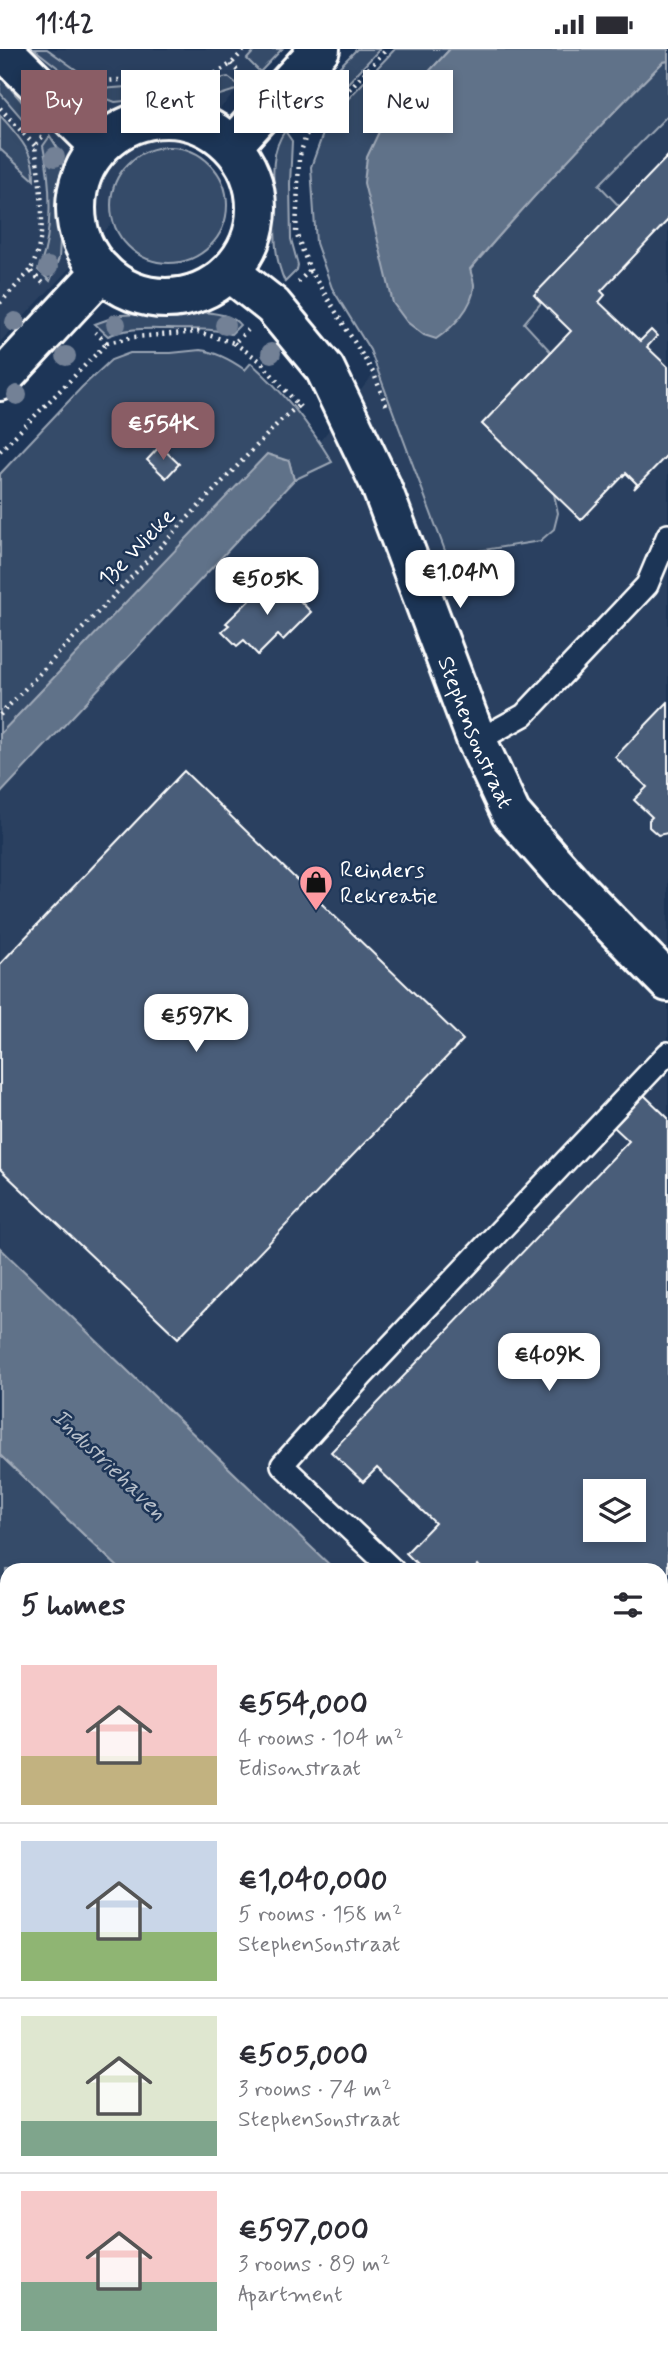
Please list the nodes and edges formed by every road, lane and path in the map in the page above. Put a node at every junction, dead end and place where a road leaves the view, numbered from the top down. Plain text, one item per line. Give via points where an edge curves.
1 (2, 49) edge
2 (246, 49) edge
3 (320, 49) edge
4 (387, 49) edge
5 (24, 70) edge
6 (107, 81) edge
7 (0, 108) edge
8 (45, 133) edge
9 (87, 133) edge
10 (34, 146) junction
11 (100, 146) junction
12 (232, 146) junction
13 (310, 270) junction
14 (30, 271) junction
15 (102, 271) junction
16 (230, 272) junction
17 (320, 287) dead end
18 (0, 303) edge
19 (273, 306) junction
20 (69, 308) junction
21 (107, 343) junction
22 (234, 343) junction
23 (0, 381) edge
24 (0, 451) edge
25 (668, 535) edge
26 (0, 715) edge
27 (477, 741) junction
28 (668, 982) edge
29 (668, 1053) edge
30 (386, 1563) edge

1 - 5 street
2 - 6 path via 214,74
3 - 12 street
4 - 13 path via 306,135 299,159 296,233
7 - 10 path
8 - 10 path
9 - 11 street
10 - 14 path via 43,212 37,258
11 - 12 street via 124,128 151,119 181,119 209,128
11 - 15 street via 85,169 77,196 77,223 86,249
12 - 16 street via 251,176 257,210 249,244
13 - 17 path
13 - 19 path
14 - 18 path
14 - 20 path
15 - 16 street via 125,288 150,297 180,297 207,289
15 - 20 street
16 - 19 street, Stephensonstraat
19 - 22 path
19 - 27 street, Stephensonstraat via 325,369 359,437
20 - 21 path
20 - 23 street
21 - 22 path via 198,332
21 - 24 path
22 - 26 path, 13e Wieke via 259,360 299,405
25 - 27 lane via 647,585 524,715
27 - 28 street, Stephensonstraat via 511,814
29 - 30 lane via 282,1465

